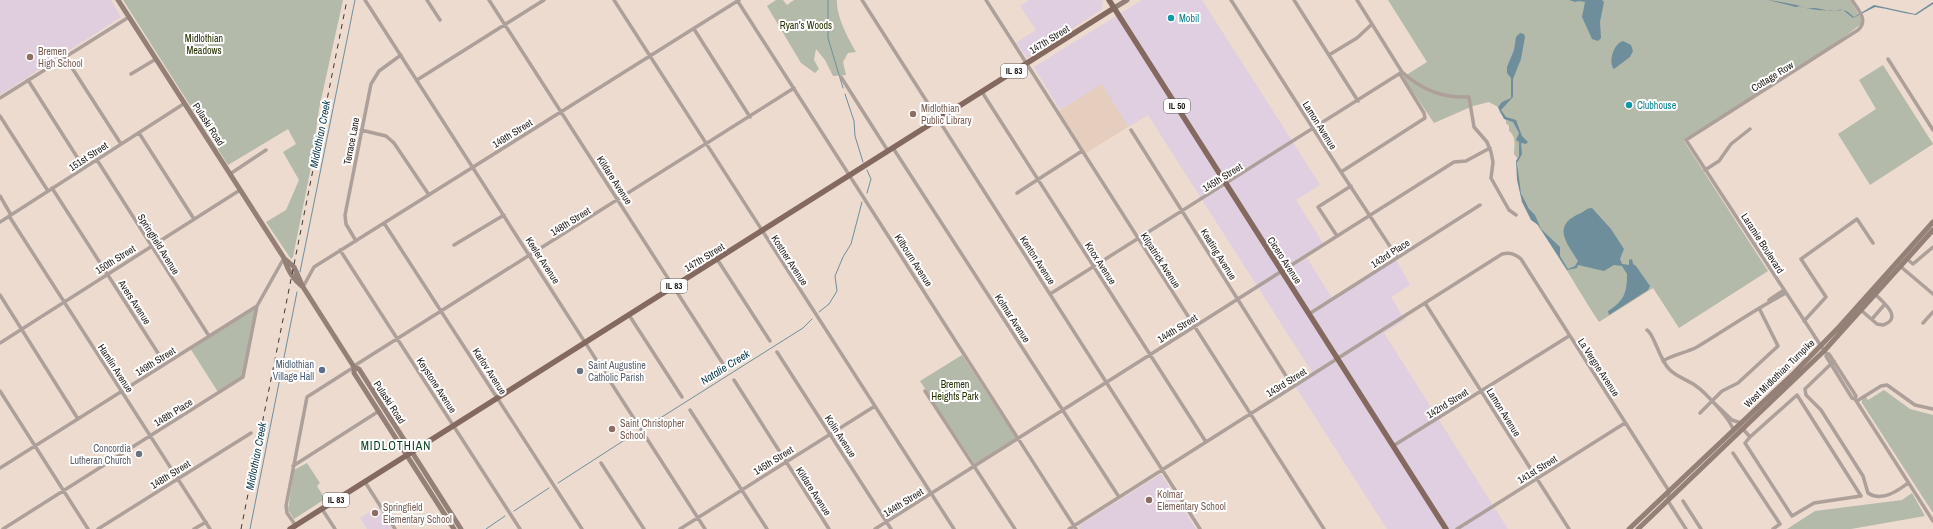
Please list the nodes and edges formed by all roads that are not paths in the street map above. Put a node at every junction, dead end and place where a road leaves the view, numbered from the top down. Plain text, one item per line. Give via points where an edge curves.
1 (118, 0) edge
2 (365, 0) edge
3 (427, 0) edge
4 (489, 0) edge
5 (544, 0) edge
6 (614, 0) edge
7 (738, 0) edge
8 (862, 0) edge
9 (986, 0) edge
10 (1109, 0) edge
11 (1127, 0) edge
12 (1231, 0) edge
13 (1294, 0) edge
14 (1357, 0) edge
15 (1852, 0) edge
16 (1114, 8) junction
17 (129, 17) junction
18 (440, 20) dead end
19 (505, 24) junction
20 (1372, 24) junction
21 (694, 29) junction
22 (401, 55) junction
23 (1329, 55) junction
24 (650, 56) junction
25 (65, 57) junction
26 (156, 59) junction
27 (1888, 59) dead end
28 (1027, 64) junction
29 (1401, 73) junction
30 (131, 74) dead end
31 (841, 77) dead end
32 (28, 80) junction
33 (417, 80) junction
34 (794, 88) junction
35 (982, 92) junction
36 (0, 98) edge
37 (1358, 101) junction
38 (185, 103) junction
39 (561, 111) junction
40 (0, 116) edge
41 (750, 117) junction
42 (938, 120) junction
43 (1313, 129) junction
44 (1750, 129) dead end
45 (361, 130) junction
46 (1131, 130) dead end
47 (1933, 130) edge
48 (139, 133) junction
49 (1686, 140) joint
50 (121, 144) junction
51 (706, 144) junction
52 (1490, 148) junction
53 (891, 149) junction
54 (266, 150) dead end
55 (1082, 151) junction
56 (97, 160) junction
57 (473, 167) junction
58 (84, 168) junction
59 (1706, 170) junction
60 (1341, 172) junction
61 (230, 174) junction
62 (850, 175) junction
63 (1038, 179) junction
64 (1226, 184) junction
65 (1351, 186) junction
66 (52, 188) junction
67 (240, 190) junction
68 (48, 191) junction
69 (1017, 193) dead end
70 (428, 195) junction
71 (0, 196) edge
72 (618, 200) junction
73 (1480, 205) dead end
74 (1182, 211) junction
75 (10, 215) junction
76 (504, 215) junction
77 (1370, 215) junction
78 (1516, 215) dead end
79 (194, 219) junction
80 (0, 222) edge
81 (1933, 222) edge
82 (384, 223) junction
83 (1933, 230) edge
84 (762, 231) junction
85 (1337, 236) junction
86 (1138, 239) junction
87 (356, 241) junction
88 (1873, 243) dead end
89 (151, 246) junction
90 (454, 246) dead end
91 (1933, 247) edge
92 (340, 250) junction
93 (1513, 253) joint
94 (530, 255) junction
95 (284, 258) junction
96 (1398, 258) junction
97 (717, 259) junction
98 (1907, 259) junction
99 (1896, 263) junction
100 (1094, 267) junction
101 (1901, 267) junction
102 (1282, 272) junction
103 (107, 274) junction
104 (674, 286) junction
105 (303, 288) junction
106 (1785, 292) junction
107 (1050, 294) junction
108 (1933, 294) edge
109 (0, 295) edge
110 (1876, 295) junction
111 (1238, 299) junction
112 (64, 301) junction
113 (1425, 303) junction
114 (1885, 304) junction
115 (258, 306) junction
116 (1759, 308) junction
117 (1862, 310) junction
118 (441, 311) junction
119 (1933, 312) edge
120 (1309, 314) junction
121 (629, 315) junction
122 (1872, 319) junction
123 (1804, 321) junction
124 (1923, 323) dead end
125 (1194, 327) junction
126 (22, 329) junction
127 (1647, 330) dead end
128 (209, 336) junction
129 (1569, 336) junction
130 (397, 339) junction
131 (770, 341) dead end
132 (586, 342) junction
133 (0, 343) edge
134 (1821, 346) junction
135 (777, 352) dead end
136 (1826, 352) junction
137 (1150, 354) junction
138 (1338, 358) junction
139 (1663, 361) junction
140 (1833, 362) junction
141 (165, 364) junction
142 (354, 366) junction
143 (727, 370) dead end
144 (734, 380) dead end
145 (1106, 382) junction
146 (1293, 387) junction
147 (0, 391) edge
148 (122, 391) junction
149 (925, 391) dead end
150 (1482, 391) junction
151 (682, 397) dead end
152 (498, 398) junction
153 (1856, 400) junction
154 (1712, 401) junction
155 (875, 406) junction
156 (1933, 409) edge
157 (690, 410) dead end
158 (1063, 410) junction
159 (379, 411) junction
160 (1700, 413) dead end
161 (1250, 414) junction
162 (78, 419) junction
163 (1625, 423) junction
164 (453, 426) junction
165 (1737, 427) junction
166 (1743, 429) junction
167 (251, 433) dead end
168 (830, 434) junction
169 (150, 436) junction
170 (1750, 437) junction
171 (1018, 438) junction
172 (1206, 442) junction
173 (35, 446) junction
174 (1393, 446) junction
175 (1733, 453) dead end
176 (409, 454) junction
177 (786, 462) junction
178 (601, 463) dead end
179 (293, 466) junction
180 (974, 466) junction
181 (0, 468) edge
182 (1162, 470) junction
183 (178, 478) junction
184 (1537, 478) junction
185 (365, 482) junction
186 (1908, 483) junction
187 (742, 489) junction
188 (64, 491) junction
189 (1669, 491) junction
190 (931, 494) junction
191 (1119, 497) junction
192 (1668, 501) junction
193 (1683, 501) dead end
194 (322, 509) junction
195 (698, 518) junction
196 (1933, 519) edge
197 (206, 522) junction
198 (886, 522) junction
199 (293, 527) edge
200 (1075, 527) edge
201 (1644, 527) edge
202 (3, 529) edge
203 (88, 529) edge
204 (98, 529) edge
205 (194, 529) edge
206 (210, 529) edge
207 (335, 529) edge
208 (395, 529) edge
209 (454, 529) edge
210 (461, 529) edge
211 (520, 529) edge
212 (582, 529) edge
213 (644, 529) edge
214 (680, 529) edge
215 (705, 529) edge
216 (767, 529) edge
217 (829, 529) edge
218 (875, 529) edge
219 (891, 529) edge
220 (954, 529) edge
221 (1015, 529) edge
222 (1069, 529) edge
223 (1200, 529) edge
224 (1324, 529) edge
225 (1446, 529) edge
226 (1457, 529) edge
227 (1569, 529) edge
228 (1629, 529) edge
229 (1638, 529) edge
230 (1686, 529) edge
231 (1701, 529) edge
232 (1772, 529) edge

1 - 17 main road, Pulaski Road
2 - 22 street, Keeler Avenue
3 - 18 street
4 - 19 street, Kildare Avenue
5 - 19 street
6 - 24 street, Kostner Avenue
7 - 21 street, 149th Street
7 - 34 street, Kilbourn Avenue
8 - 42 street, Kenton Avenue
9 - 28 street, Kilpatrick Avenue
10 - 16 main road, Cicero Avenue / IL 50
11 - 16 main road, 147th Street
12 - 43 street, Lamon Avenue
13 - 23 street
14 - 20 street
15 - 49 street, Cottage Row via 1862,17 1863,22 1858,30
16 - 28 main road, 147th Street / IL 83
16 - 64 main road, Cicero Avenue / IL 50
17 - 25 street
17 - 26 main road, Pulaski Road
19 - 33 street
19 - 39 street, Kildare Avenue
20 - 23 street via 1357,38
20 - 29 street
21 - 24 street, 149th Street
21 - 41 street
22 - 33 street, Keeler Avenue
22 - 45 street, Terrace Lane via 384,66 374,77
23 - 37 street
24 - 39 street, 149th Street
24 - 51 street, Kostner Avenue
25 - 32 street
25 - 50 street
26 - 30 street
26 - 38 main road, Pulaski Road
27 - 47 street
28 - 35 main road, 147th Street / IL 83
28 - 55 street, Kilpatrick Avenue
29 - 37 street, 145th Street
29 - 52 street via 1428,91 1469,97 1473,124
29 - 60 street via 1425,118
31 - 53 street, Kolmar Avenue
32 - 36 street
32 - 58 street
33 - 57 street, Keeler Avenue
34 - 41 street, 148th Street
34 - 62 street, Kilbourn Avenue
35 - 42 main road, 147th Street / IL 83
35 - 63 street, Knox Avenue
37 - 43 street, 145th Street
38 - 48 street, 151st Street
38 - 61 main road, Pulaski Road
39 - 57 street, 149th Street
39 - 72 street, Kildare Avenue
40 - 68 street
41 - 51 street, 148th Street
42 - 53 main road, 147th Street / IL 83
42 - 107 street, Kenton Avenue
43 - 60 street, Lamon Avenue
43 - 64 street, 145th Street
44 - 59 street via 1731,144 1719,161
45 - 70 street via 386,136 394,143
45 - 87 street, Terrace Lane via 345,215 346,224
46 - 74 street, Keating Avenue
48 - 50 street, 151st Street
48 - 79 street
49 - 59 street, Laramie Boulevard
50 - 56 street, 151st Street
51 - 72 street, 148th Street
51 - 84 street, Kostner Avenue
52 - 77 street, 144th Street via 1466,161 1454,162
52 - 78 street via 1493,162 1491,178 1509,210
53 - 62 main road, 147th Street / IL 83
53 - 158 street, Kolmar Avenue
54 - 61 street
55 - 63 street
55 - 86 street, Kilpatrick Avenue
56 - 58 street, 151st Street
56 - 89 street, Springfield Avenue
57 - 70 street, 149th Street
57 - 76 street, Keeler Avenue
58 - 66 street, 151st Street
59 - 106 street, Laramie Boulevard
60 - 65 street, Lamon Avenue
61 - 67 main road, Pulaski Road
62 - 84 main road, 147th Street / IL 83
62 - 171 street, Kilbourn Avenue
63 - 69 street
63 - 100 street, Knox Avenue
64 - 74 street, 145th Street
64 - 102 main road, Cicero Avenue / IL 50
65 - 77 street, Lamon Avenue
65 - 85 street via 1318,207
66 - 68 street, 151st Street
66 - 103 street, Avers Avenue
67 - 79 street, 150th Street
67 - 95 main road, Pulaski Road
68 - 75 street, 151st Street
70 - 82 street, 149th Street
71 - 75 street, Hamlin Avenue
72 - 94 street, 148th Street
72 - 104 street, Kildare Avenue
73 - 96 street, 143rd Place
74 - 86 street, 145th Street
74 - 111 street, Keating Avenue
75 - 80 street, 151st Street
75 - 112 street, Hamlin Avenue
76 - 90 street
76 - 94 street, Keeler Avenue
77 - 85 street, 144th Street
77 - 96 street, Lamon Avenue
79 - 89 street, 150th Street
81 - 99 main road, West Midlothian Turnpike
82 - 87 street, 149th Street
82 - 118 street, Karlov Avenue
83 - 98 main road, West Midlothian Turnpike
84 - 97 main road, 147th Street / IL 83
84 - 155 street, Kostner Avenue
85 - 102 street, 144th Street
86 - 100 street, 145th Street
86 - 125 street, Kilpatrick Avenue
87 - 92 street, 149th Street
88 - 123 street via 1857,219 1801,259 1826,297
89 - 103 street, 150th Street
89 - 128 street, Springfield Avenue
91 - 98 street via 1913,264
92 - 105 street, 149th Street via 314,267
92 - 130 street, Keystone Avenue
93 - 113 street, 143rd Street via 1502,254
93 - 129 street, La Vergne Avenue via 1521,259
94 - 118 street, 148th Street
94 - 132 street, Keeler Avenue
95 - 105 main road, Pulaski Road via 294,280
95 - 115 street, 148th Place
96 - 120 street, 143rd Place
97 - 104 main road, 147th Street / IL 83
97 - 131 street
98 - 101 main road, West Midlothian Turnpike
99 - 101 street
99 - 134 main road, West Midlothian Turnpike
100 - 107 street, 145th Street
100 - 137 street, Knox Avenue
101 - 108 street
101 - 110 main road, West Midlothian Turnpike
102 - 111 street, 144th Street
102 - 120 main road, Cicero Avenue / IL 50
103 - 112 street, 150th Street
103 - 141 street, Avers Avenue
104 - 121 main road, 147th Street / IL 83
104 - 143 street, Kildare Avenue
105 - 142 main road, Pulaski Road
106 - 116 street
106 - 123 street, Laramie Boulevard
107 - 145 street, Kenton Avenue
109 - 126 street
110 - 114 street
110 - 117 main road, West Midlothian Turnpike
111 - 125 street, 144th Street
111 - 146 street, Keating Avenue
112 - 126 street, 150th Street
112 - 148 street, Hamlin Avenue
113 - 138 street, 143rd Street
113 - 150 street, Lamon Avenue
114 - 122 street
114 - 122 street via 1892,314 1889,322 1880,325
115 - 128 street, 149th Street
115 - 169 street, 148th Place via 243,377
116 - 139 street via 1697,347
116 - 154 street via 1778,346 1738,383 1724,390
117 - 122 street
117 - 136 main road, West Midlothian Turnpike
118 - 130 street, 148th Street
118 - 152 street, Karlov Avenue
119 - 124 street
120 - 138 main road, Cicero Avenue / IL 50
121 - 132 main road, 147th Street / IL 83
121 - 151 street
123 - 134 street, Laramie Boulevard
125 - 137 street, 144th Street
125 - 161 street, Kilpatrick Avenue
126 - 133 street, 150th Street
126 - 162 street
127 - 139 street
128 - 141 street, 149th Street
129 - 150 street, 142nd Street
129 - 163 street, La Vergne Avenue
130 - 142 street, 148th Street
130 - 164 street, Keystone Avenue
132 - 152 main road, 147th Street / IL 83
132 - 195 street, Keeler Avenue
134 - 136 street, Laramie Boulevard
134 - 165 main road, West Midlothian Turnpike
135 - 168 street, Kolin Avenue
136 - 140 street, Laramie Boulevard via 1826,356
136 - 166 main road, West Midlothian Turnpike
137 - 145 street, 144th Street
137 - 172 street, Knox Avenue
138 - 146 street, 143rd Street
138 - 174 main road, Cicero Avenue / IL 50
139 - 154 street
140 - 153 street, Laramie Boulevard via 1852,398
140 - 186 street via 1805,389 1810,400 1821,410 1863,476 1868,493 1874,496 1893,494
141 - 148 street, 149th Street
142 - 159 main road, Pulaski Road via 354,373
142 - 176 main road, Pulaski Road via 359,369
142 - 179 street, 148th Street via 307,397
144 - 177 street, Kildare Avenue
145 - 158 street, 144th Street
145 - 182 street, Kenton Avenue
146 - 161 street, 143rd Street
147 - 173 street
148 - 162 street, 149th Street
148 - 169 street, Hamlin Avenue
149 - 180 street
150 - 174 street, 142nd Street
150 - 184 street, Lamon Avenue
152 - 164 main road, 147th Street / IL 83
152 - 212 street, Karlov Avenue
153 - 156 street via 1887,385 1915,405
153 - 186 street, Laramie Boulevard
154 - 160 street
154 - 165 street
154 - 165 street
155 - 168 street, 145th Street
155 - 190 street, Kostner Avenue
157 - 187 street
158 - 171 street, 144th Street
158 - 191 street, Kolmar Avenue
159 - 176 main road, Pulaski Road
159 - 179 street
161 - 172 street, 143rd Street
161 - 224 street, Kilpatrick Avenue
162 - 173 street, 149th Street
163 - 184 street, 141st Street
163 - 189 street, La Vergne Avenue
164 - 176 main road, 147th Street / IL 83
164 - 211 street, Keystone Avenue
165 - 166 main road
165 - 189 main road, West Midlothian Turnpike
166 - 170 street
166 - 192 main road, West Midlothian Turnpike
167 - 183 street, 148th Street
168 - 177 street, 145th Street
168 - 198 street, Kolin Avenue
169 - 183 street, Hamlin Avenue
169 - 188 street, 148th Place
170 - 170 street via 1745,443 1792,516 1814,503 1861,496 1797,395
171 - 180 street, 144th Street
171 - 200 street, Kilbourn Avenue
172 - 182 street, 143rd Street
173 - 181 street, 149th Street
173 - 188 street
174 - 225 main road, Cicero Avenue / IL 50
175 - 232 street via 1780,524
176 - 185 main road, 147th Street / IL 83
176 - 209 main road, Pulaski Road
176 - 210 main road, Pulaski Road
177 - 187 street, 145th Street
177 - 217 street, Kildare Avenue
178 - 213 street
179 - 199 street via 286,506
180 - 190 street, 144th Street
180 - 221 street
182 - 191 street, 143rd Street
182 - 223 street, Kenton Avenue
183 - 197 street, Hamlin Avenue
183 - 204 street, 148th Street
184 - 226 street, 141st Street
184 - 227 street, Lamon Avenue
185 - 194 main road, 147th Street / IL 83
185 - 208 street
186 - 196 street, Laramie Boulevard
187 - 195 street, 145th Street
187 - 216 street
188 - 202 street, 148th Place
188 - 203 street
189 - 192 street
189 - 228 main road, West Midlothian Turnpike
190 - 198 street, 144th Street
190 - 220 street, Kostner Avenue
191 - 200 street, 143rd Street
192 - 201 main road, West Midlothian Turnpike
192 - 230 street
193 - 231 street
194 - 199 main road, 147th Street / IL 83
194 - 207 street
195 - 214 street, 145th Street
195 - 215 street, Keeler Avenue
197 - 205 street
197 - 206 street, Hamlin Avenue
198 - 218 street, 144th Street
198 - 219 street, Kolin Avenue
200 - 222 street, 143rd Street
201 - 229 main road, West Midlothian Turnpike

